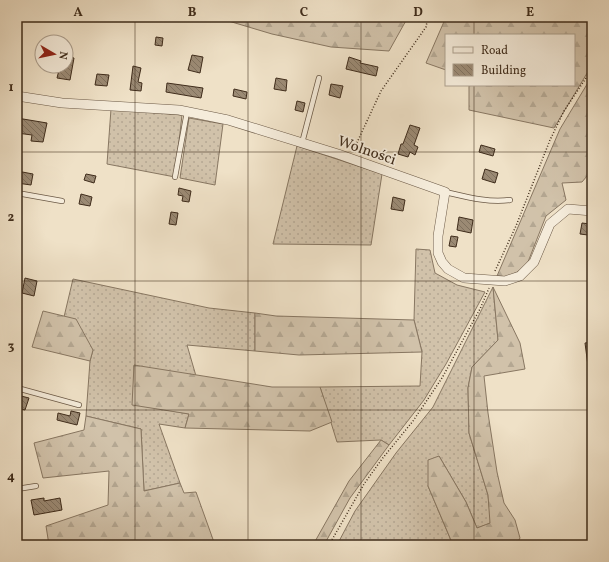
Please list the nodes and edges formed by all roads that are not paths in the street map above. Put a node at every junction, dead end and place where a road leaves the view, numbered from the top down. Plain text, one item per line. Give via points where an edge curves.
1 (319, 78) dead end
2 (17, 96) edge
3 (187, 112) junction
4 (302, 143) junction
5 (175, 178) dead end
6 (446, 192) junction
7 (17, 194) edge
8 (510, 200) dead end
9 (62, 201) dead end
10 (592, 211) edge
11 (17, 388) edge
12 (79, 405) dead end
13 (36, 486) dead end
14 (17, 489) edge

1 - 4 lane
2 - 3 street, Wolności via 62,103
3 - 4 street, Wolności via 228,120
3 - 5 lane
4 - 6 street, Wolności
6 - 8 lane via 480,200
6 - 10 street via 437,243 438,253 452,273 464,278 491,281 510,280 520,276 534,262 550,224 568,208
7 - 9 lane
11 - 12 lane
13 - 14 lane

